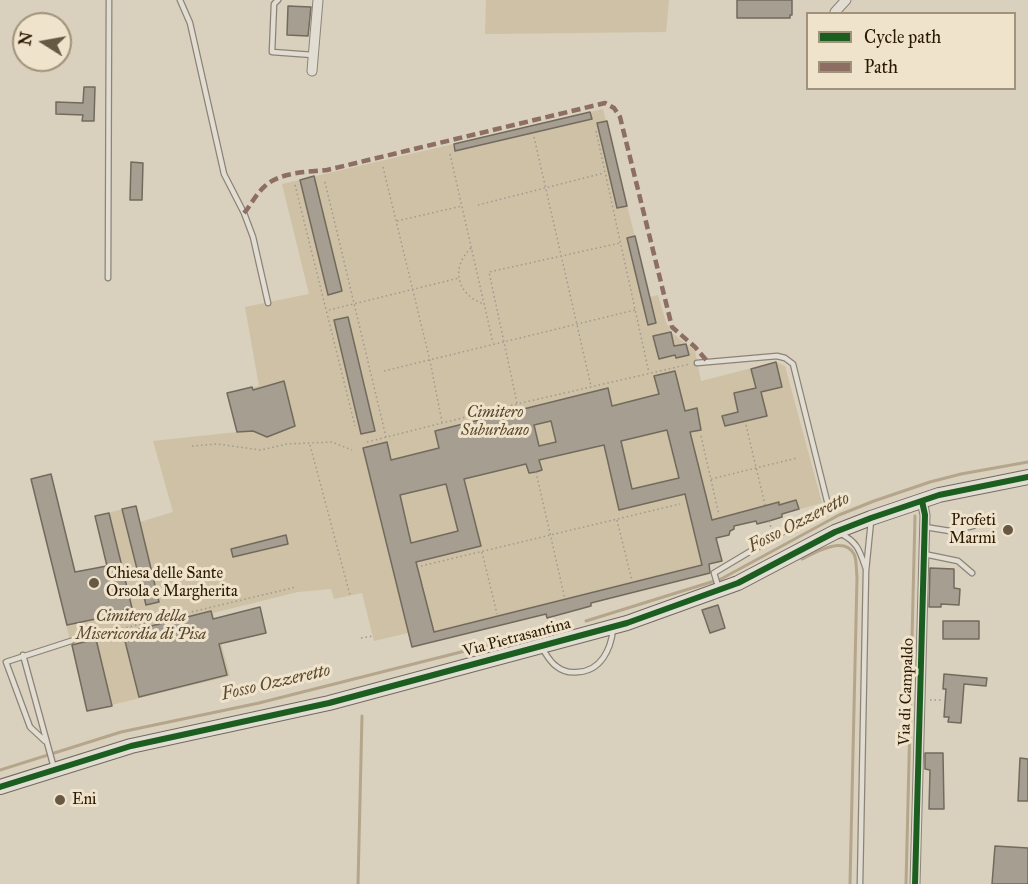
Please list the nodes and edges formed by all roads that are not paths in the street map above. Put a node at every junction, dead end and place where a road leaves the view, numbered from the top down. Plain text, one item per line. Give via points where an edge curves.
1 (109, 0) edge
2 (180, 0) edge
3 (278, 0) edge
4 (318, 0) edge
5 (846, 0) edge
6 (835, 12) edge
7 (313, 55) junction
8 (312, 71) dead end
9 (108, 278) dead end
10 (268, 303) dead end
11 (697, 363) road end
12 (1028, 477) edge
13 (922, 501) junction
14 (871, 518) junction
15 (974, 526) dead end
16 (925, 527) junction
17 (836, 532) junction
18 (924, 554) junction
19 (866, 571) junction
20 (972, 573) dead end
21 (719, 589) junction
22 (613, 627) junction
23 (71, 641) road end
24 (540, 645) junction
25 (23, 655) junction
26 (46, 743) junction
27 (53, 766) junction
28 (0, 787) edge
29 (860, 884) edge
30 (915, 884) edge

1 - 9 lane
2 - 10 lane via 190,23 224,174 253,237
3 - 7 lane via 274,4 272,52
4 - 7 street
5 - 6 street
7 - 8 street
11 - 21 lane via 777,356 793,364 828,505 714,573
12 - 13 street, Via Pietrasantina
13 - 14 street, Via Pietrasantina
13 - 16 street, Via di Campaldo
14 - 17 street, Via Pietrasantina
14 - 19 lane
15 - 16 lane via 950,531
16 - 18 street, Via di Campaldo
17 - 19 lane via 859,548
17 - 21 street, Via Pietrasantina via 762,572
18 - 20 lane via 958,561
18 - 30 street, Via di Campaldo
19 - 29 lane
21 - 22 street, Via Pietrasantina
22 - 24 street, Via Pietrasantina
22 - 24 lane via 603,659 583,672 557,668
23 - 25 lane
24 - 27 street, Via Pietrasantina via 329,703
25 - 26 lane
25 - 26 lane via 6,662 30,727
26 - 27 lane
27 - 28 street, Via Pietrasantina

